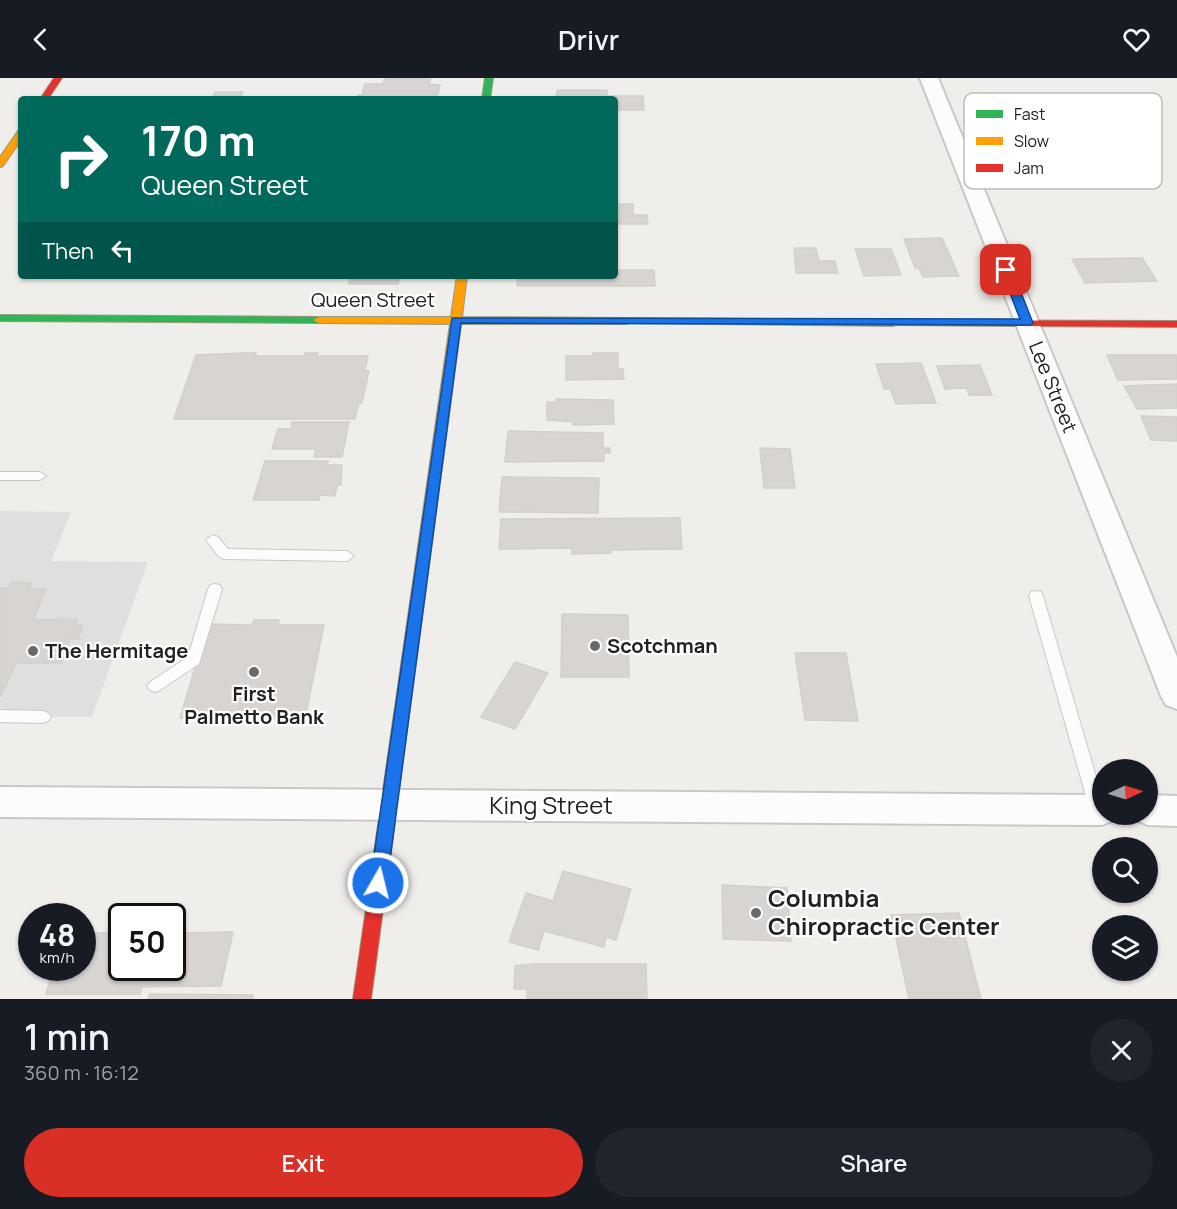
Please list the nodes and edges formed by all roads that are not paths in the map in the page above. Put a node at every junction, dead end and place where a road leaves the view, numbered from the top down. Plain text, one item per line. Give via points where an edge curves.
1 (58, 78) edge
2 (489, 78) edge
3 (929, 78) edge
4 (46, 96) edge
5 (486, 96) edge
6 (18, 137) edge
7 (0, 164) edge
8 (964, 166) edge
9 (973, 189) edge
10 (462, 279) edge
11 (0, 318) edge
12 (456, 320) junction
13 (1027, 323) junction
14 (1177, 324) edge
15 (0, 476) edge
16 (40, 476) dead end
17 (213, 540) dead end
18 (347, 556) dead end
19 (215, 589) dead end
20 (1035, 596) dead end
21 (155, 686) dead end
22 (1177, 696) edge
23 (0, 716) edge
24 (43, 717) dead end
25 (1092, 784) edge
26 (0, 802) edge
27 (389, 805) junction
28 (1092, 810) edge
29 (1158, 810) edge
30 (1177, 811) edge
31 (362, 999) edge

1 - 4 street
2 - 5 street
3 - 8 street, Lee Street
6 - 7 street
9 - 13 street, Lee Street
10 - 12 street
11 - 12 street, Queen Street
12 - 13 street, Queen Street
12 - 27 street
13 - 14 street, Queen Street
13 - 22 street, Lee Street
15 - 16 lane
17 - 18 lane via 224,554
19 - 21 lane via 194,660
20 - 25 lane
23 - 24 lane
26 - 27 street, King Street
27 - 28 street, King Street
27 - 31 street
29 - 30 street

